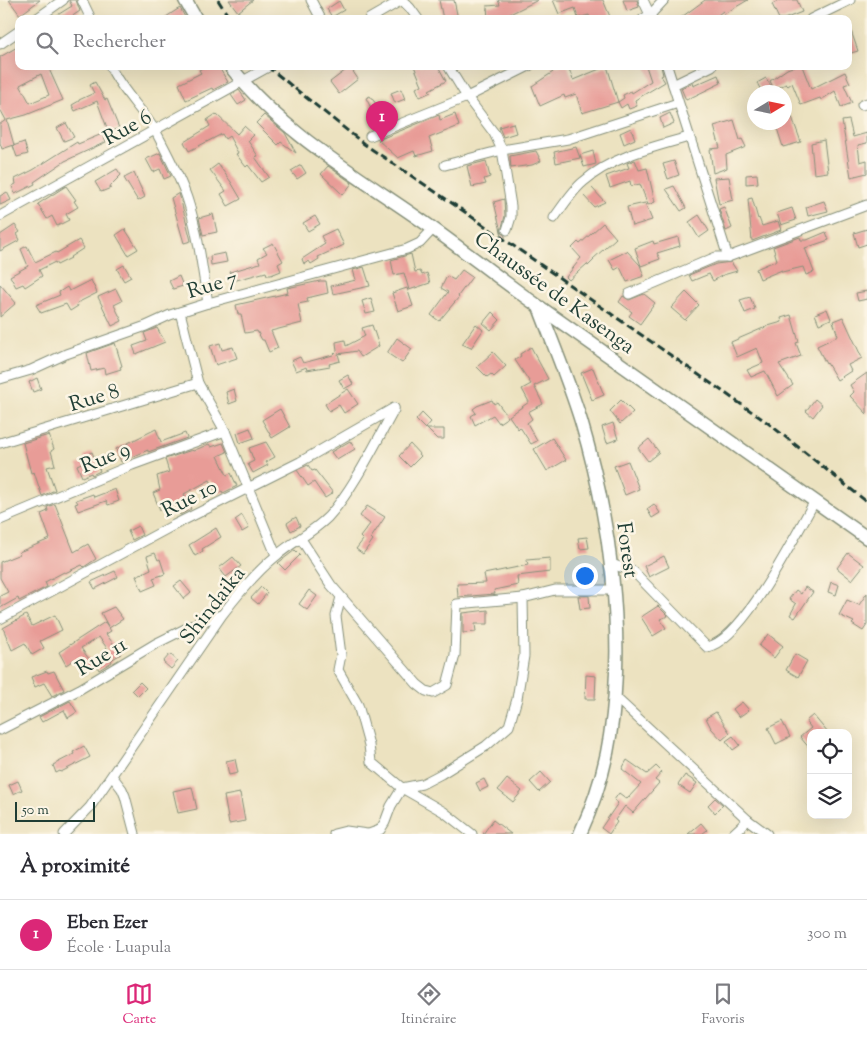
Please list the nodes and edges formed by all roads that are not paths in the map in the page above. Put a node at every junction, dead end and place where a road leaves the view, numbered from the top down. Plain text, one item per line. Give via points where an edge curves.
1 (63, 0) edge
2 (82, 0) edge
3 (185, 0) edge
4 (311, 0) edge
5 (402, 0) edge
6 (643, 0) edge
7 (664, 0) edge
8 (850, 0) edge
9 (42, 15) edge
10 (89, 15) edge
11 (194, 15) edge
12 (319, 15) edge
13 (376, 15) edge
14 (415, 15) edge
15 (647, 15) edge
16 (650, 15) edge
17 (819, 15) edge
18 (15, 35) edge
19 (0, 44) edge
20 (113, 70) edge
21 (233, 70) edge
22 (263, 70) edge
23 (450, 70) edge
24 (521, 70) edge
25 (668, 70) edge
26 (704, 70) edge
27 (242, 82) junction
28 (673, 85) junction
29 (467, 97) junction
30 (678, 103) junction
31 (155, 131) junction
32 (370, 136) dead end
33 (689, 137) junction
34 (502, 150) junction
35 (445, 166) dead end
36 (867, 205) edge
37 (0, 216) edge
38 (554, 218) dead end
39 (434, 229) junction
40 (507, 230) dead end
41 (728, 257) junction
42 (629, 294) dead end
43 (208, 303) junction
44 (539, 307) junction
45 (180, 312) junction
46 (0, 379) edge
47 (198, 383) junction
48 (394, 408) joint
49 (225, 431) junction
50 (0, 443) edge
51 (249, 488) junction
52 (815, 501) junction
53 (0, 520) edge
54 (867, 538) edge
55 (300, 539) junction
56 (276, 555) junction
57 (611, 564) junction
58 (613, 590) junction
59 (341, 597) junction
60 (524, 598) junction
61 (222, 615) junction
62 (0, 619) edge
63 (614, 696) junction
64 (0, 730) edge
65 (112, 776) junction
66 (402, 788) junction
67 (748, 820) junction
68 (64, 834) edge
69 (135, 834) edge
70 (334, 834) edge
71 (368, 834) edge
72 (472, 834) edge
73 (580, 834) edge
74 (733, 834) edge
75 (767, 834) edge

1 - 9 street
2 - 10 street
3 - 11 main road
4 - 12 street
5 - 13 street
5 - 14 street
6 - 15 street
7 - 16 street
8 - 17 street
18 - 19 street
20 - 31 street
21 - 27 main road, Chaussée de Kasenga
22 - 27 street, Rue 6
23 - 29 street
24 - 29 street
25 - 28 street
26 - 28 street
27 - 31 street, Rue 6
27 - 39 main road, Chaussée de Kasenga via 288,126
28 - 30 street
29 - 32 street
29 - 34 street via 494,133
30 - 33 street
30 - 34 street via 568,139
31 - 37 street, Rue 6
31 - 43 street via 187,198
33 - 38 street via 626,157 601,169 582,182
33 - 41 street
34 - 35 street
34 - 40 street via 511,206
36 - 41 street
39 - 43 street, Rue 7 via 420,243 406,250
39 - 44 main road, Chaussée de Kasenga
41 - 42 street via 716,258
43 - 45 street, Rue 7
44 - 52 main road, Chaussée de Kasenga
44 - 57 main road, Forest via 581,420
45 - 46 street, Rue 7
45 - 47 street
47 - 49 street
47 - 50 street, Rue 8
48 - 51 street, Rue 10
48 - 55 street, Shindaika via 334,510
49 - 51 street
49 - 53 street, Rue 9 via 132,464
51 - 56 street
51 - 62 street, Rue 10
52 - 54 main road, Chaussée de Kasenga
52 - 57 street via 748,614 713,646 703,643 633,571
55 - 56 street, Shindaika
55 - 59 street
56 - 61 street, Shindaika
57 - 58 main road, Forest
58 - 60 street via 555,590
58 - 63 main road, Forest via 616,625
59 - 60 street via 417,684 433,693 447,685 455,655 456,604
59 - 66 street via 336,616 341,654 338,670 358,704 372,762
60 - 66 street via 524,656 518,699 509,726 486,746 442,774 422,784
61 - 64 street, Rue 11 via 155,644 80,689
61 - 65 street, Shindaika
63 - 67 street
63 - 73 main road, Forest via 603,767
65 - 68 street, Shindaika via 84,815
65 - 69 street via 125,796
66 - 71 street via 380,830
66 - 72 street via 444,812
67 - 74 street
67 - 75 street
70 - 71 street via 346,831

